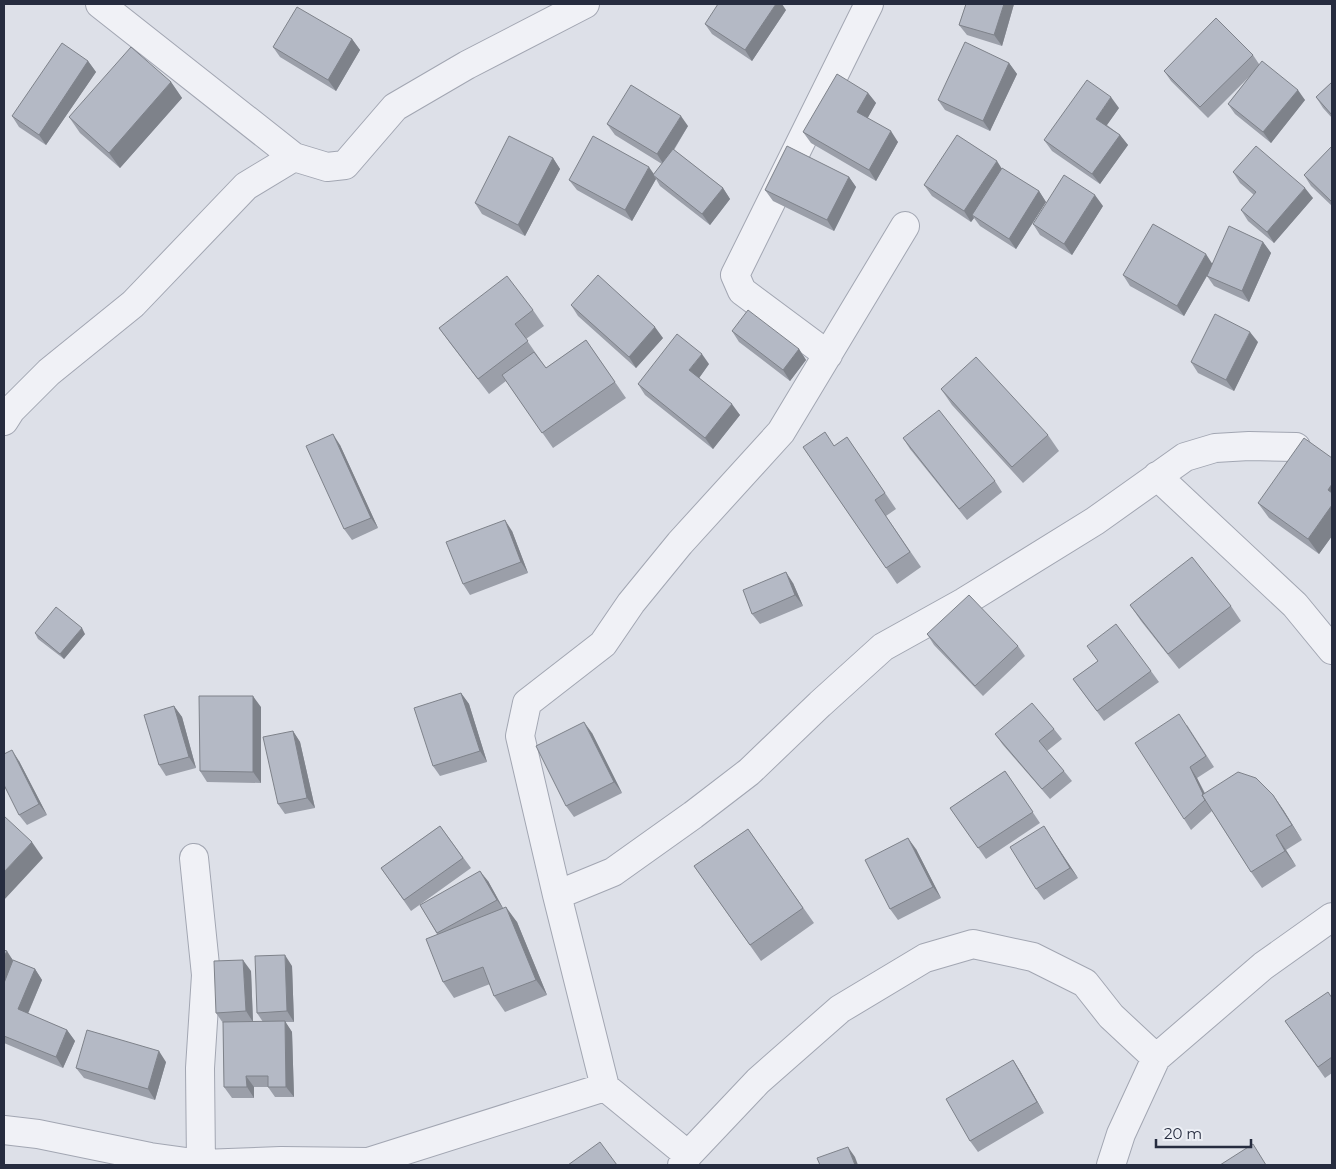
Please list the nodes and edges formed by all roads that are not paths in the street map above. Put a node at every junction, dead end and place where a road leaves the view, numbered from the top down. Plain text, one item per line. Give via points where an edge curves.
1 (100, 4) edge
2 (585, 4) edge
3 (869, 4) edge
4 (294, 157) junction
5 (905, 226) dead end
6 (828, 355) junction
7 (4, 421) edge
8 (1296, 447) edge
9 (1157, 476) junction
10 (1332, 650) edge
11 (194, 858) dead end
12 (557, 895) junction
13 (1332, 917) edge
14 (1156, 1058) junction
15 (605, 1087) junction
16 (4, 1130) edge
17 (685, 1160) edge
18 (201, 1164) edge
19 (368, 1164) edge
20 (1111, 1165) edge

1 - 4 street
2 - 4 street via 467,65 395,107 345,165 327,167
3 - 6 street via 735,275 742,291
4 - 7 street via 246,186 133,304 49,372
5 - 6 street
6 - 12 street via 781,432 680,543 602,644 527,703 520,736
8 - 9 street via 1215,448 1185,457
9 - 10 street via 1296,605
9 - 12 street via 1096,521 964,602 883,647 749,772 693,815 613,872
11 - 18 street via 206,975 200,1068
12 - 15 street
13 - 14 street via 1263,966
14 - 17 street via 1111,1016 1085,982 1033,957 973,944 925,958 840,1009 758,1081
14 - 20 street via 1121,1134
15 - 17 street
15 - 19 street
16 - 18 street
18 - 19 street via 281,1161

